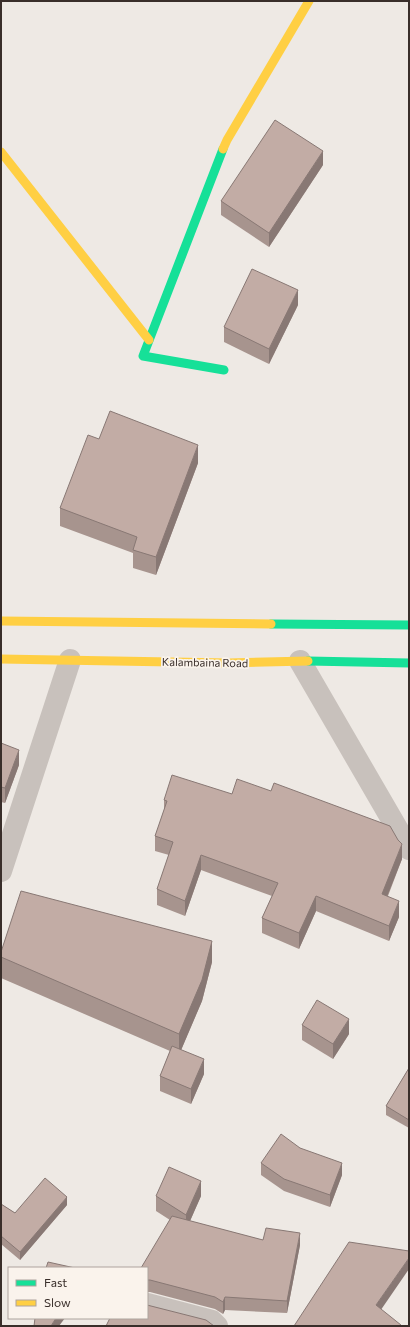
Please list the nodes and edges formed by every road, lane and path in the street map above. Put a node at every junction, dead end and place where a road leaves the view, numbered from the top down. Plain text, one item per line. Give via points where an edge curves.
1 (309, 1) edge
2 (1, 152) edge
3 (149, 340) junction
4 (224, 370) dead end
5 (1, 622) edge
6 (409, 625) edge
7 (1, 659) edge
8 (70, 660) junction
9 (300, 661) junction
10 (409, 663) edge
11 (409, 849) edge
12 (1, 871) edge
13 (148, 1304) edge
14 (217, 1326) edge

1 - 3 main road via 227,140
2 - 3 main road
3 - 4 main road via 142,356
5 - 6 main road
7 - 8 main road, Kalambaina Road
8 - 9 main road, Kalambaina Road via 228,664
8 - 12 street
9 - 10 main road, Kalambaina Road
9 - 11 street
13 - 14 street via 212,1321

